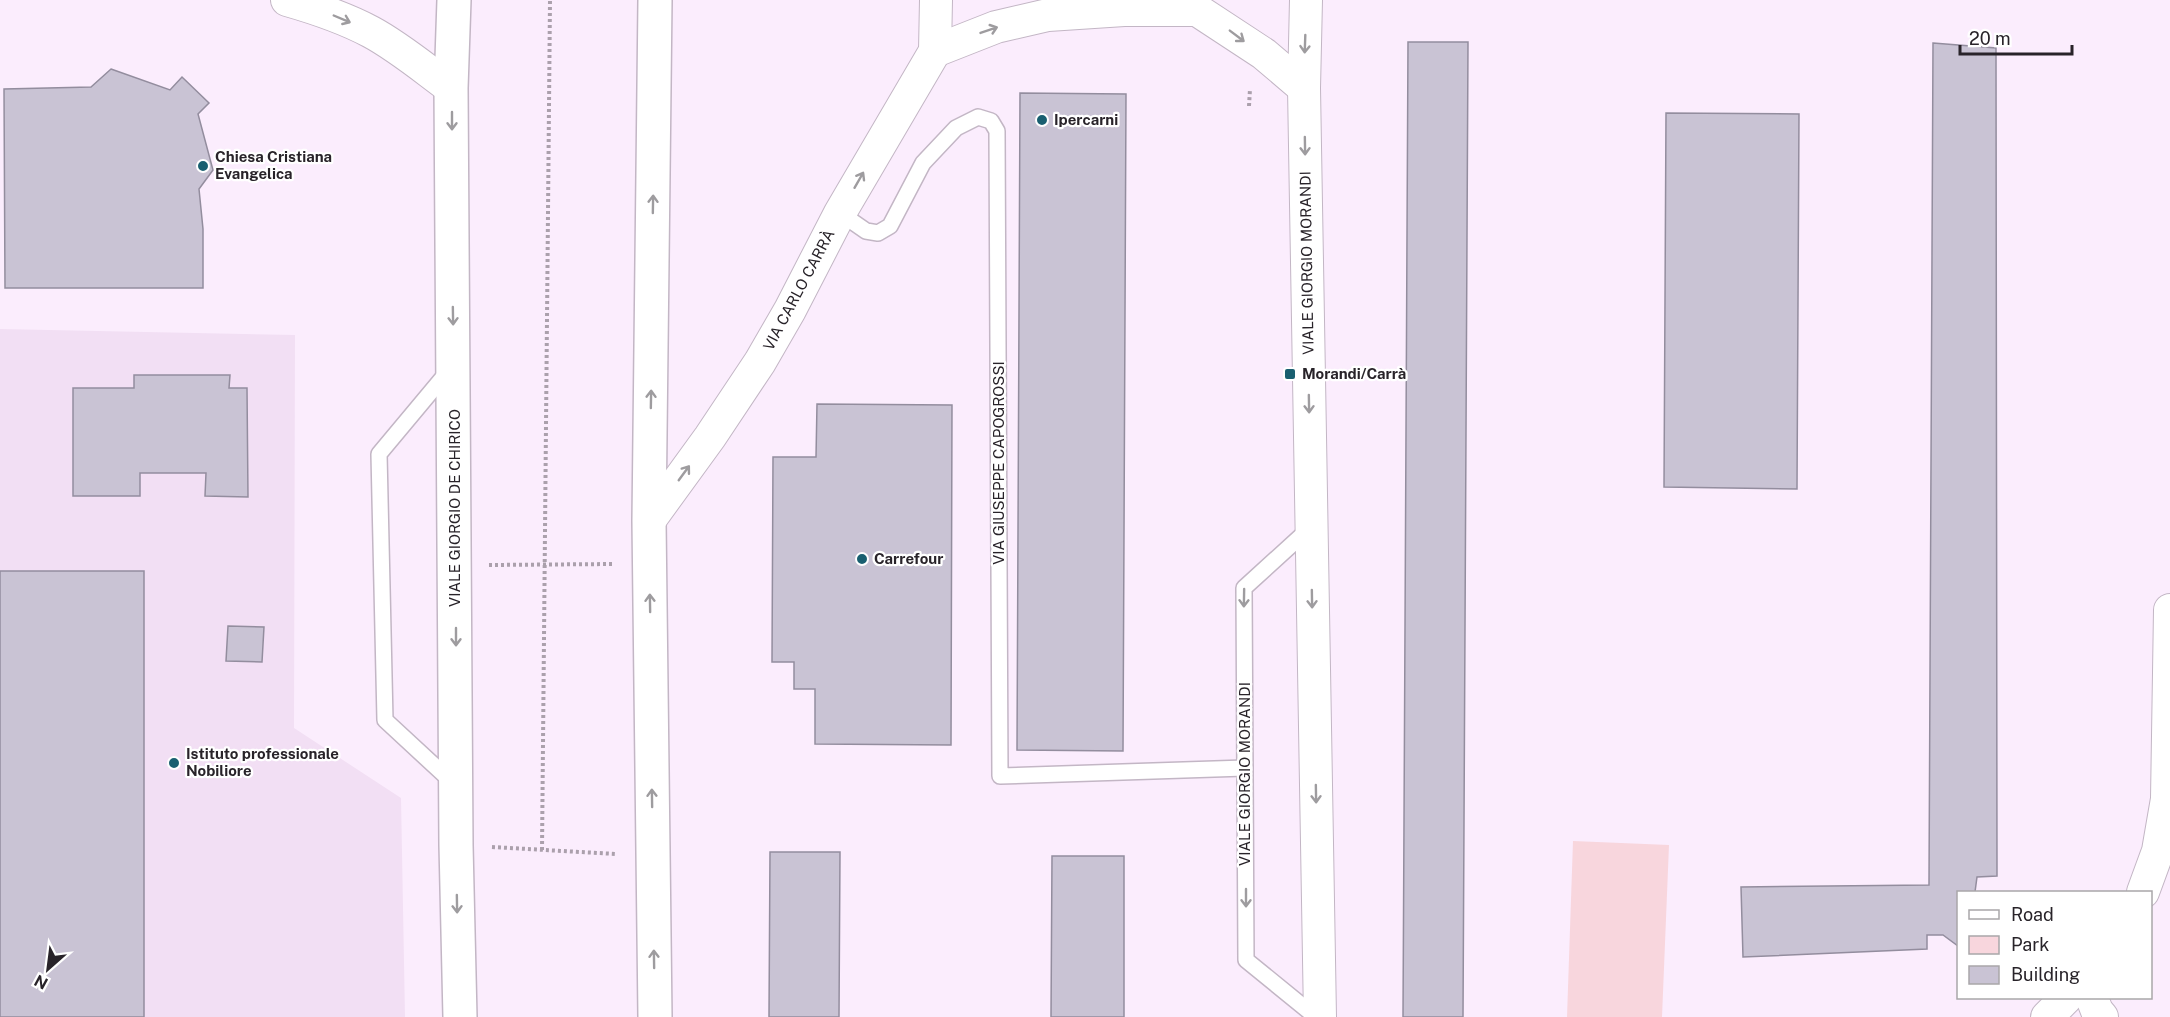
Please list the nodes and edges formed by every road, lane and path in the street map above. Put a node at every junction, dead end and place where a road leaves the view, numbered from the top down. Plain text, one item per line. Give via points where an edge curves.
1 (287, 0) edge
2 (454, 0) edge
3 (550, 0) edge
4 (655, 0) edge
5 (936, 0) edge
6 (1306, 0) edge
7 (1202, 5) edge
8 (1037, 8) edge
9 (935, 51) junction
10 (451, 88) junction
11 (1304, 88) junction
12 (840, 213) junction
13 (454, 365) junction
14 (649, 521) junction
15 (1311, 527) junction
16 (546, 564) junction
17 (650, 564) junction
18 (455, 565) junction
19 (2170, 610) edge
20 (1245, 768) junction
21 (457, 786) junction
22 (456, 845) junction
23 (542, 850) junction
24 (653, 856) junction
25 (2143, 891) edge
26 (2065, 999) edge
27 (2092, 999) edge
28 (460, 1017) edge
29 (655, 1017) edge
30 (1318, 1017) edge
31 (2047, 1017) edge
32 (2102, 1017) edge

1 -> 10 street via 370,31
2 - 10 street, VIALE GIORGIO DE CHIRICO
3 - 16 path
14 -> 4 street
5 - 9 street, VIA CARLO CARRÀ
6 -> 11 street, VIALE GIORGIO MORANDI
7 - 8 street via 1124,10
7 -> 11 street
9 -> 8 street
12 -> 9 street, VIA CARLO CARRÀ
10 -> 13 street, VIALE GIORGIO DE CHIRICO
11 -> 15 street, VIALE GIORGIO MORANDI
14 -> 12 street, VIA CARLO CARRÀ via 760,362
12 - 20 lane, VIA GIUSEPPE CAPOGROSSI via 866,231 878,233 890,226 923,163 956,128 978,117 991,121 997,131 1000,776
13 - 18 street, VIALE GIORGIO DE CHIRICO
13 - 21 lane via 379,454 385,720
14 - 17 street
15 -> 20 lane, VIALE GIORGIO MORANDI via 1244,588
15 -> 30 street, VIALE GIORGIO MORANDI
16 - 17 path
16 - 18 path
16 - 23 path
24 -> 17 street
18 -> 21 street, VIALE GIORGIO DE CHIRICO
19 - 25 street via 2167,799 2158,851
20 -> 30 lane, VIALE GIORGIO MORANDI via 1246,960
21 - 22 street, VIALE GIORGIO DE CHIRICO
22 - 23 path
22 -> 28 street, VIALE GIORGIO DE CHIRICO
23 - 24 path
29 -> 24 street
26 - 31 street
27 - 32 street

